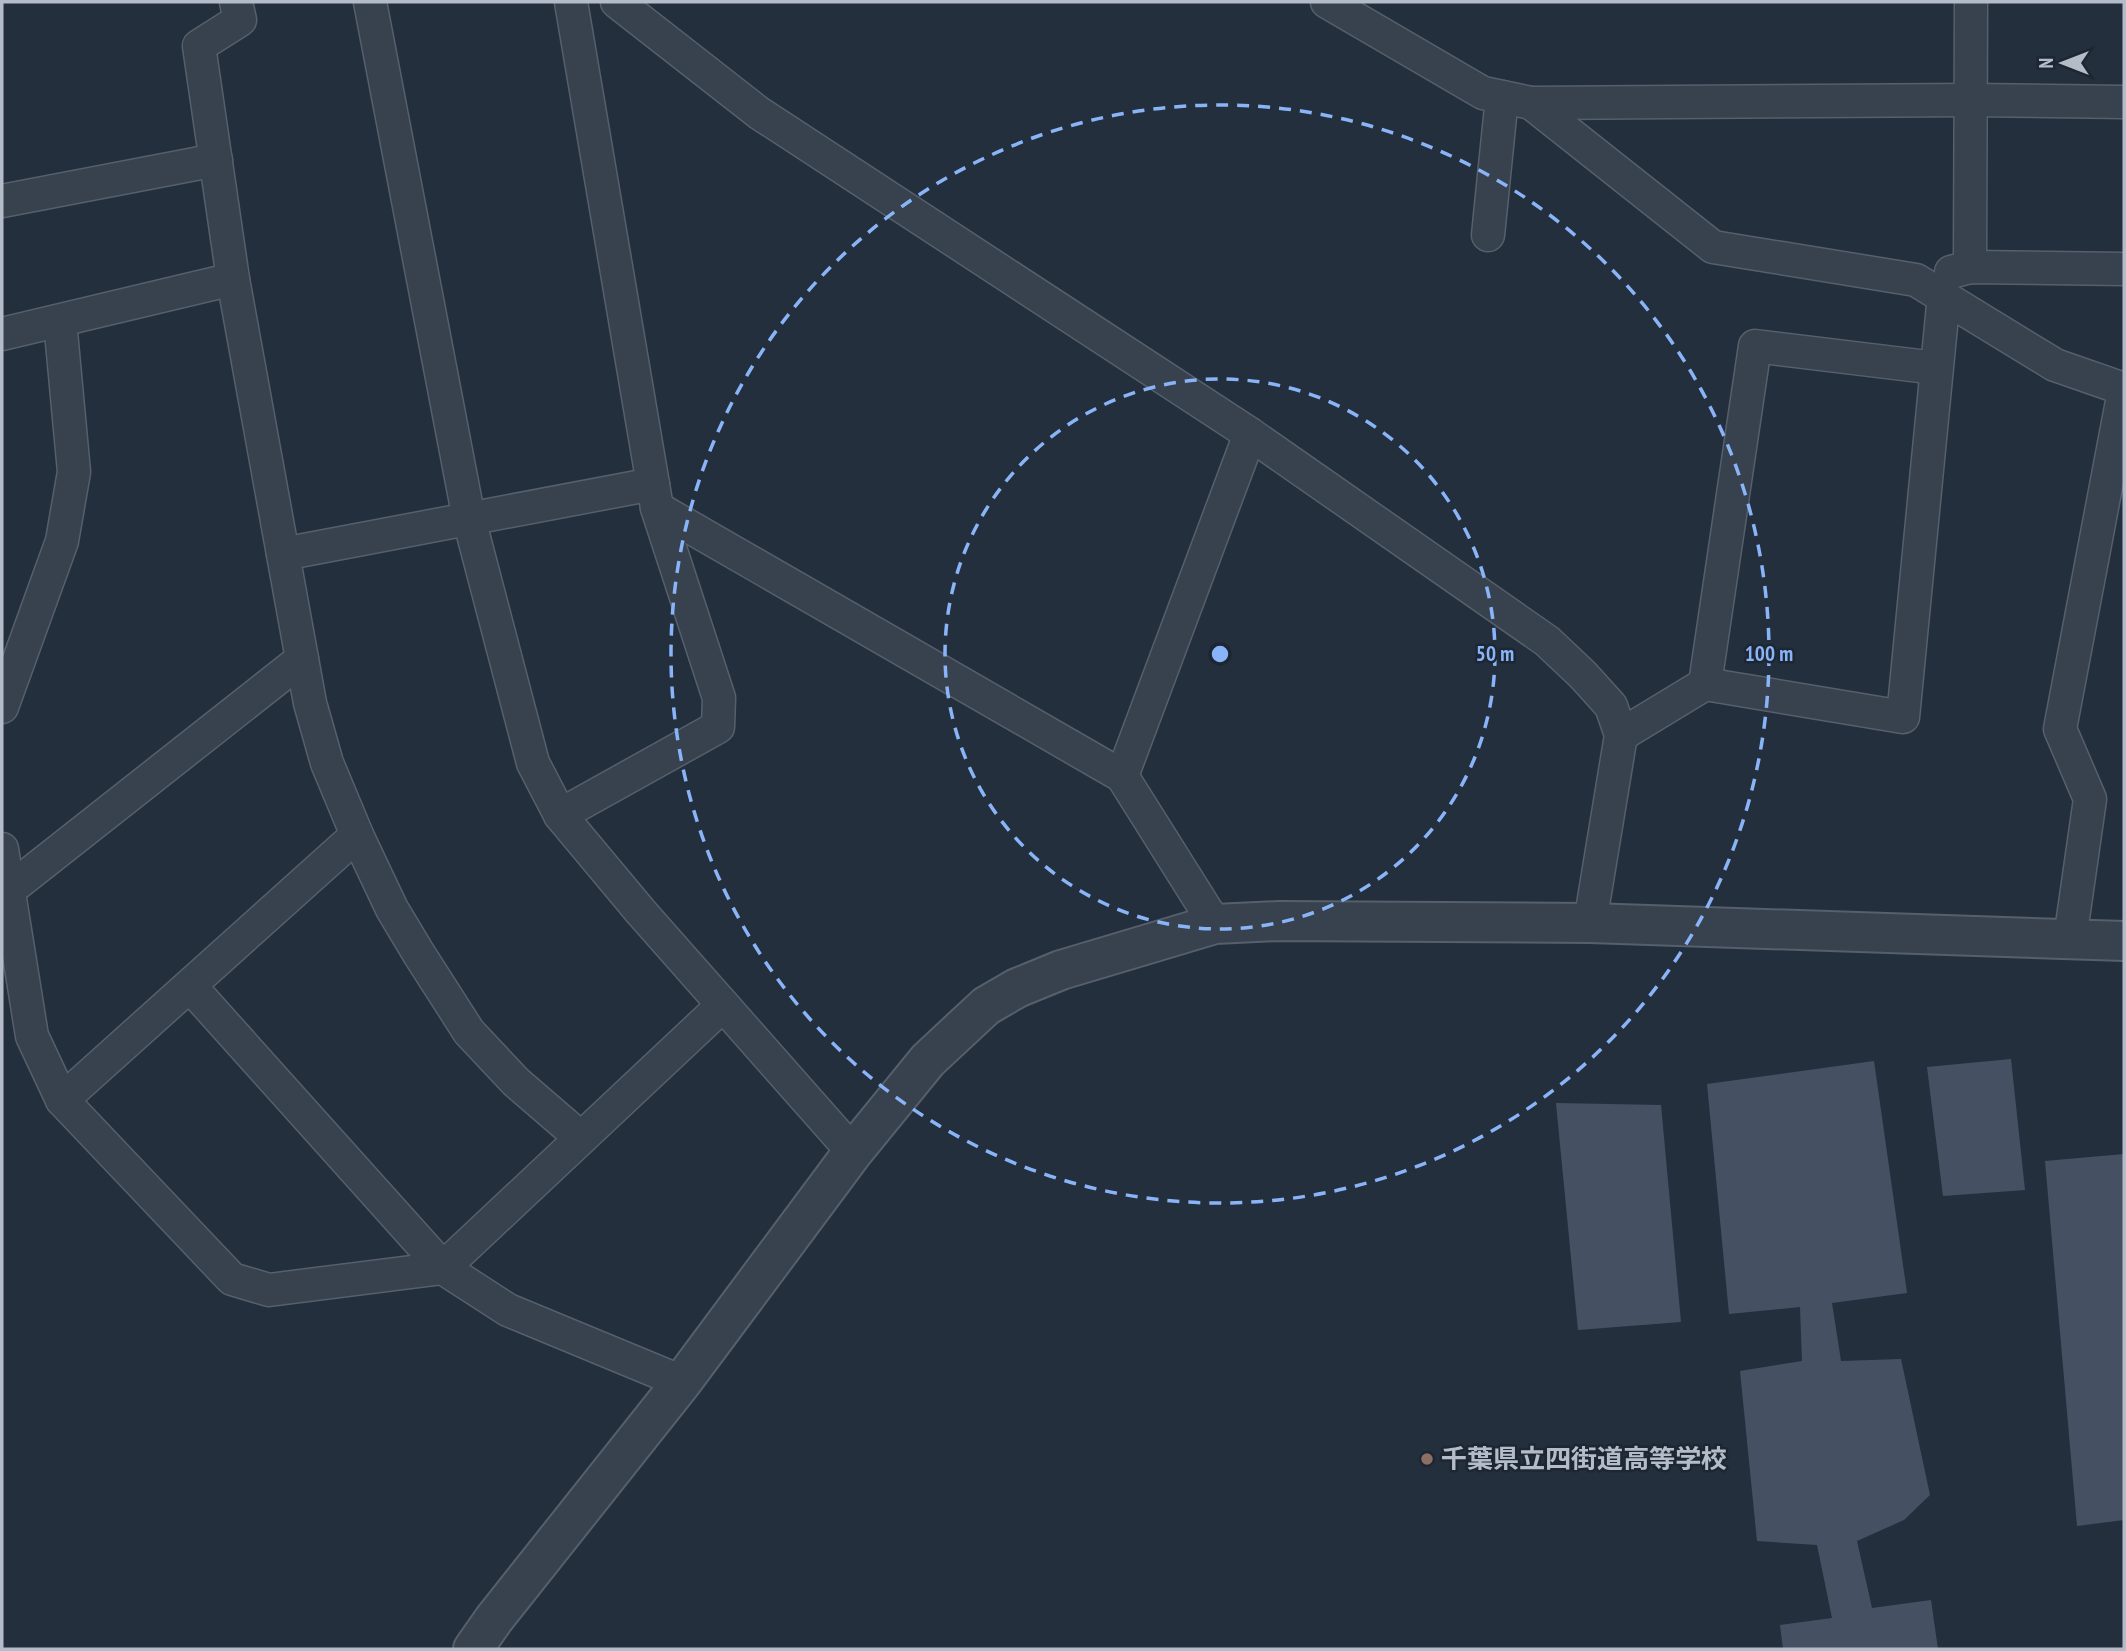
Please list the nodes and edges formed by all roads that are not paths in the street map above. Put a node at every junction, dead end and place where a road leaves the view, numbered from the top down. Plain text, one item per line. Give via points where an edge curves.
1 (236, 2) edge
2 (370, 2) edge
3 (571, 2) edge
4 (617, 2) edge
5 (1327, 2) edge
6 (1971, 2) edge
7 (1516, 100) junction
8 (1971, 100) junction
9 (2124, 102) edge
10 (216, 160) junction
11 (2, 201) edge
12 (1488, 234) dead end
13 (1970, 267) junction
14 (2124, 269) edge
15 (233, 279) junction
16 (1916, 280) junction
17 (1944, 295) junction
18 (60, 321) junction
19 (3, 325) edge
20 (1936, 368) junction
21 (2124, 390) edge
22 (1250, 434) junction
23 (655, 496) junction
24 (469, 519) junction
25 (284, 554) junction
26 (302, 659) junction
27 (1705, 684) junction
28 (2, 707) edge
29 (1621, 735) junction
30 (1122, 776) junction
31 (559, 816) junction
32 (357, 835) junction
33 (2, 849) edge
34 (9, 890) junction
35 (1590, 923) junction
36 (1215, 924) junction
37 (2070, 939) junction
38 (2124, 941) edge
39 (190, 986) junction
40 (723, 1005) junction
41 (62, 1100) junction
42 (582, 1138) junction
43 (853, 1152) junction
44 (443, 1268) junction
45 (682, 1382) junction
46 (473, 1649) edge

1 - 10 street via 240,20 199,46
2 - 24 street
3 - 23 street
4 - 22 street via 759,113
5 - 7 street via 1483,93
6 - 8 street
7 - 8 street
7 - 12 street
7 - 16 street via 1713,247
8 - 9 street
8 - 13 street
10 - 11 street
10 - 15 street
13 - 14 street
13 - 16 street
15 - 18 street
15 - 25 street
16 - 17 street
17 - 20 street
17 - 21 street via 2055,365
18 - 19 street
18 - 28 street via 74,472 62,541
20 - 27 street via 1755,346
20 - 27 street via 1903,718
21 - 37 street via 2060,729 2090,799
22 - 29 street via 1547,641 1611,706
22 - 30 street
23 - 24 street
23 - 30 street
23 - 31 street via 719,698 718,727
24 - 25 street
24 - 31 street via 533,763
25 - 26 street
26 - 32 street via 327,763
26 - 34 street
27 - 29 street
29 - 35 street
30 - 36 street
31 - 40 street
32 - 39 street
32 - 42 street via 392,909 469,1032 516,1082
33 - 34 street
34 - 41 street via 32,1036
35 - 36 street
35 - 37 street
36 - 43 street via 1061,970 986,1006 928,1060
37 - 38 street
39 - 41 street
39 - 44 street
40 - 42 street
40 - 43 street
41 - 44 street via 232,1279 269,1290
42 - 44 street
43 - 45 street
44 - 45 street via 508,1310
45 - 46 street

